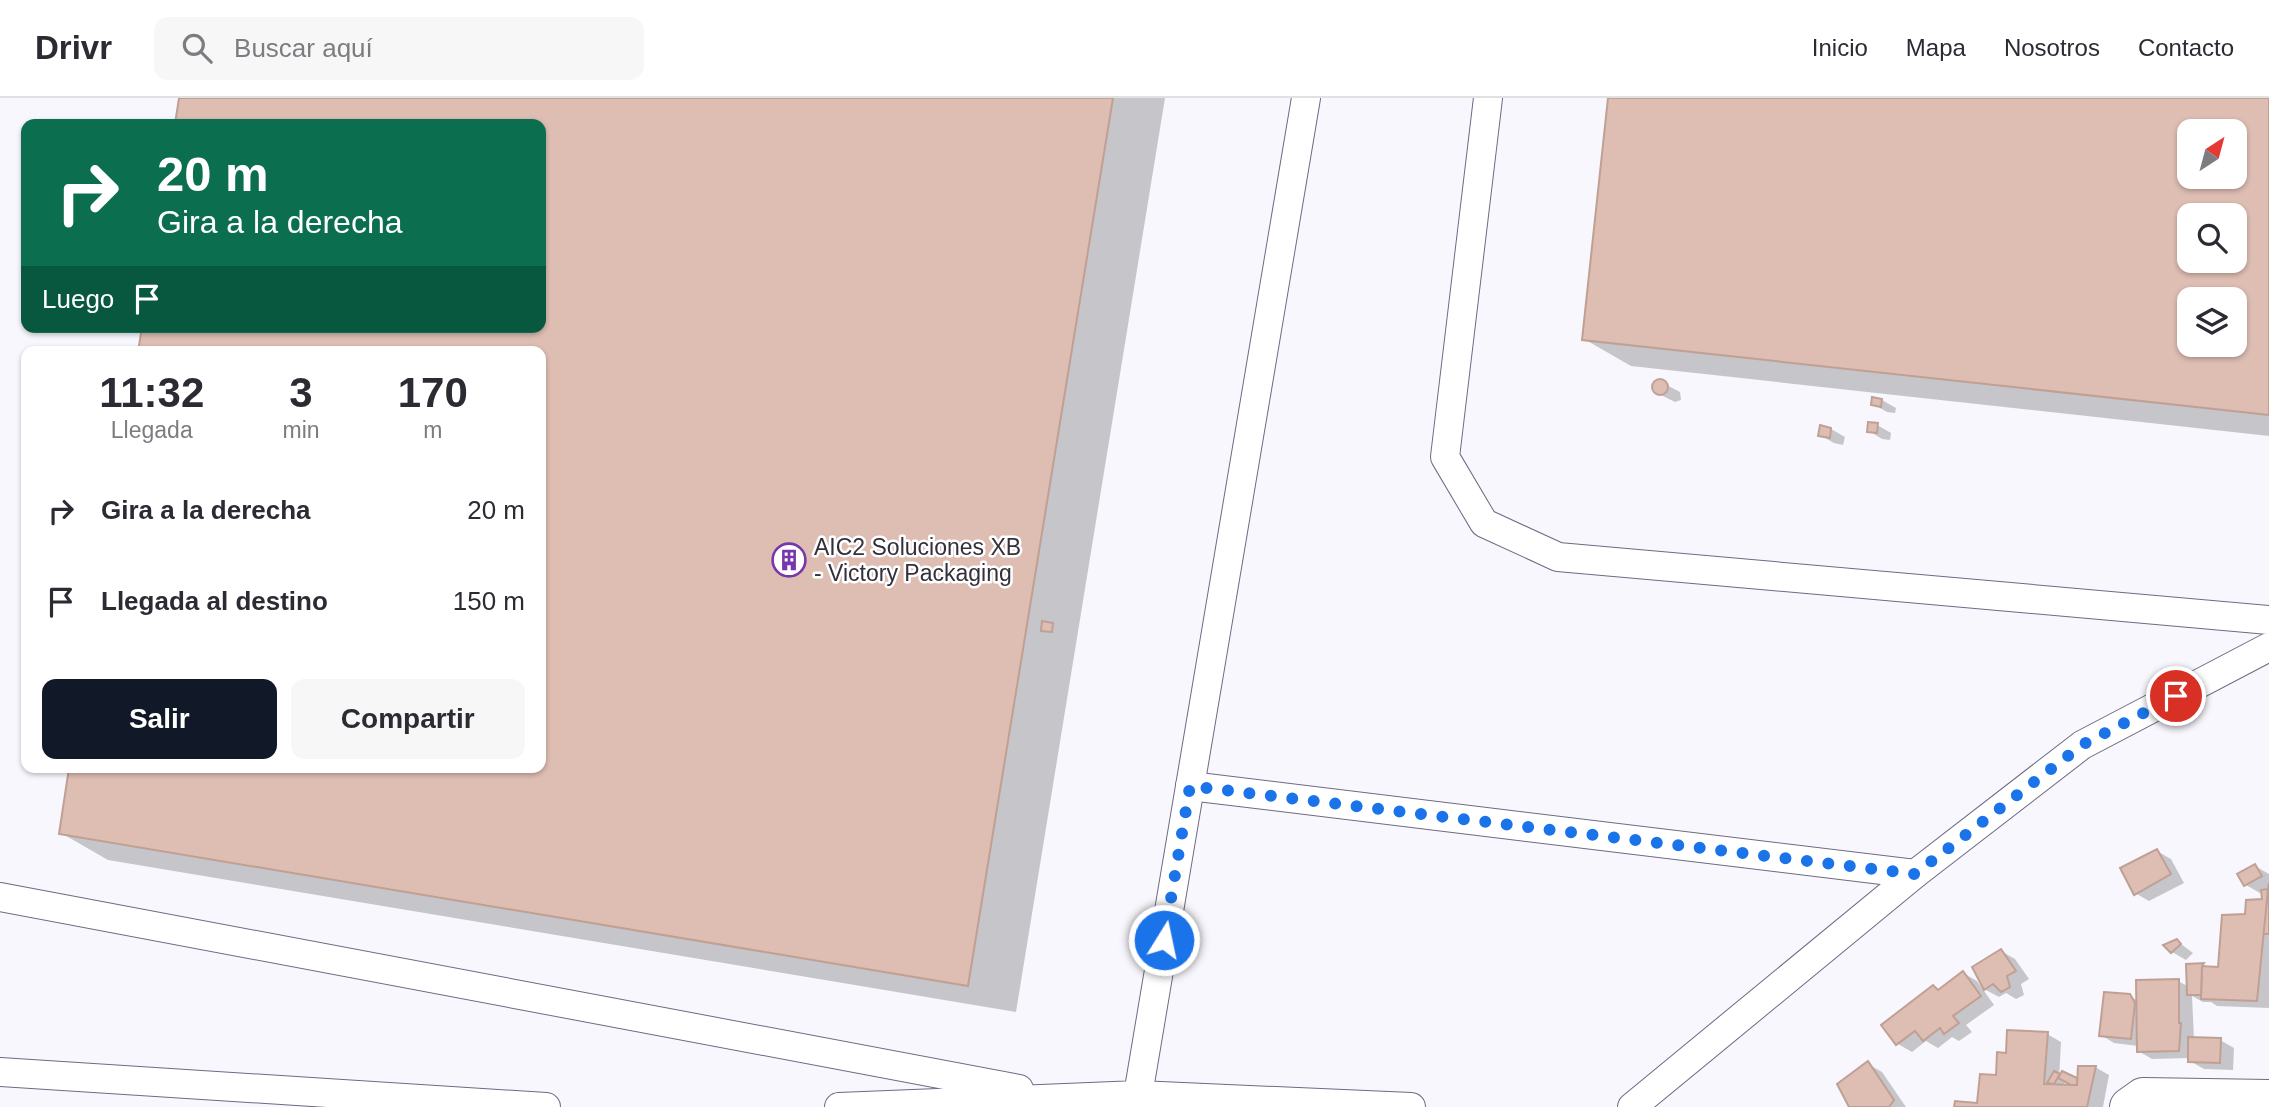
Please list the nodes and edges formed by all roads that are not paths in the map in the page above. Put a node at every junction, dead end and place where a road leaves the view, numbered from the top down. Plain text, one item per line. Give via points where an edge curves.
1 (1306, 98) edge
2 (1488, 98) edge
3 (2269, 620) edge
4 (2269, 647) edge
5 (1190, 786) junction
6 (1915, 874) junction
7 (0, 897) edge
8 (0, 1072) edge
9 (1138, 1095) junction
10 (1069, 1098) junction
11 (2269, 1099) edge
12 (2136, 1102) edge
13 (546, 1107) edge
14 (839, 1107) edge
15 (1410, 1107) edge
16 (1632, 1107) edge

1 - 5 lane
2 - 3 lane via 1445,457 1484,523 1558,556
4 - 6 lane via 2082,745
5 - 6 lane
5 - 9 lane
6 - 16 lane
7 - 10 lane
8 - 13 lane
9 - 10 lane
9 - 15 lane
10 - 14 lane
11 - 12 street

